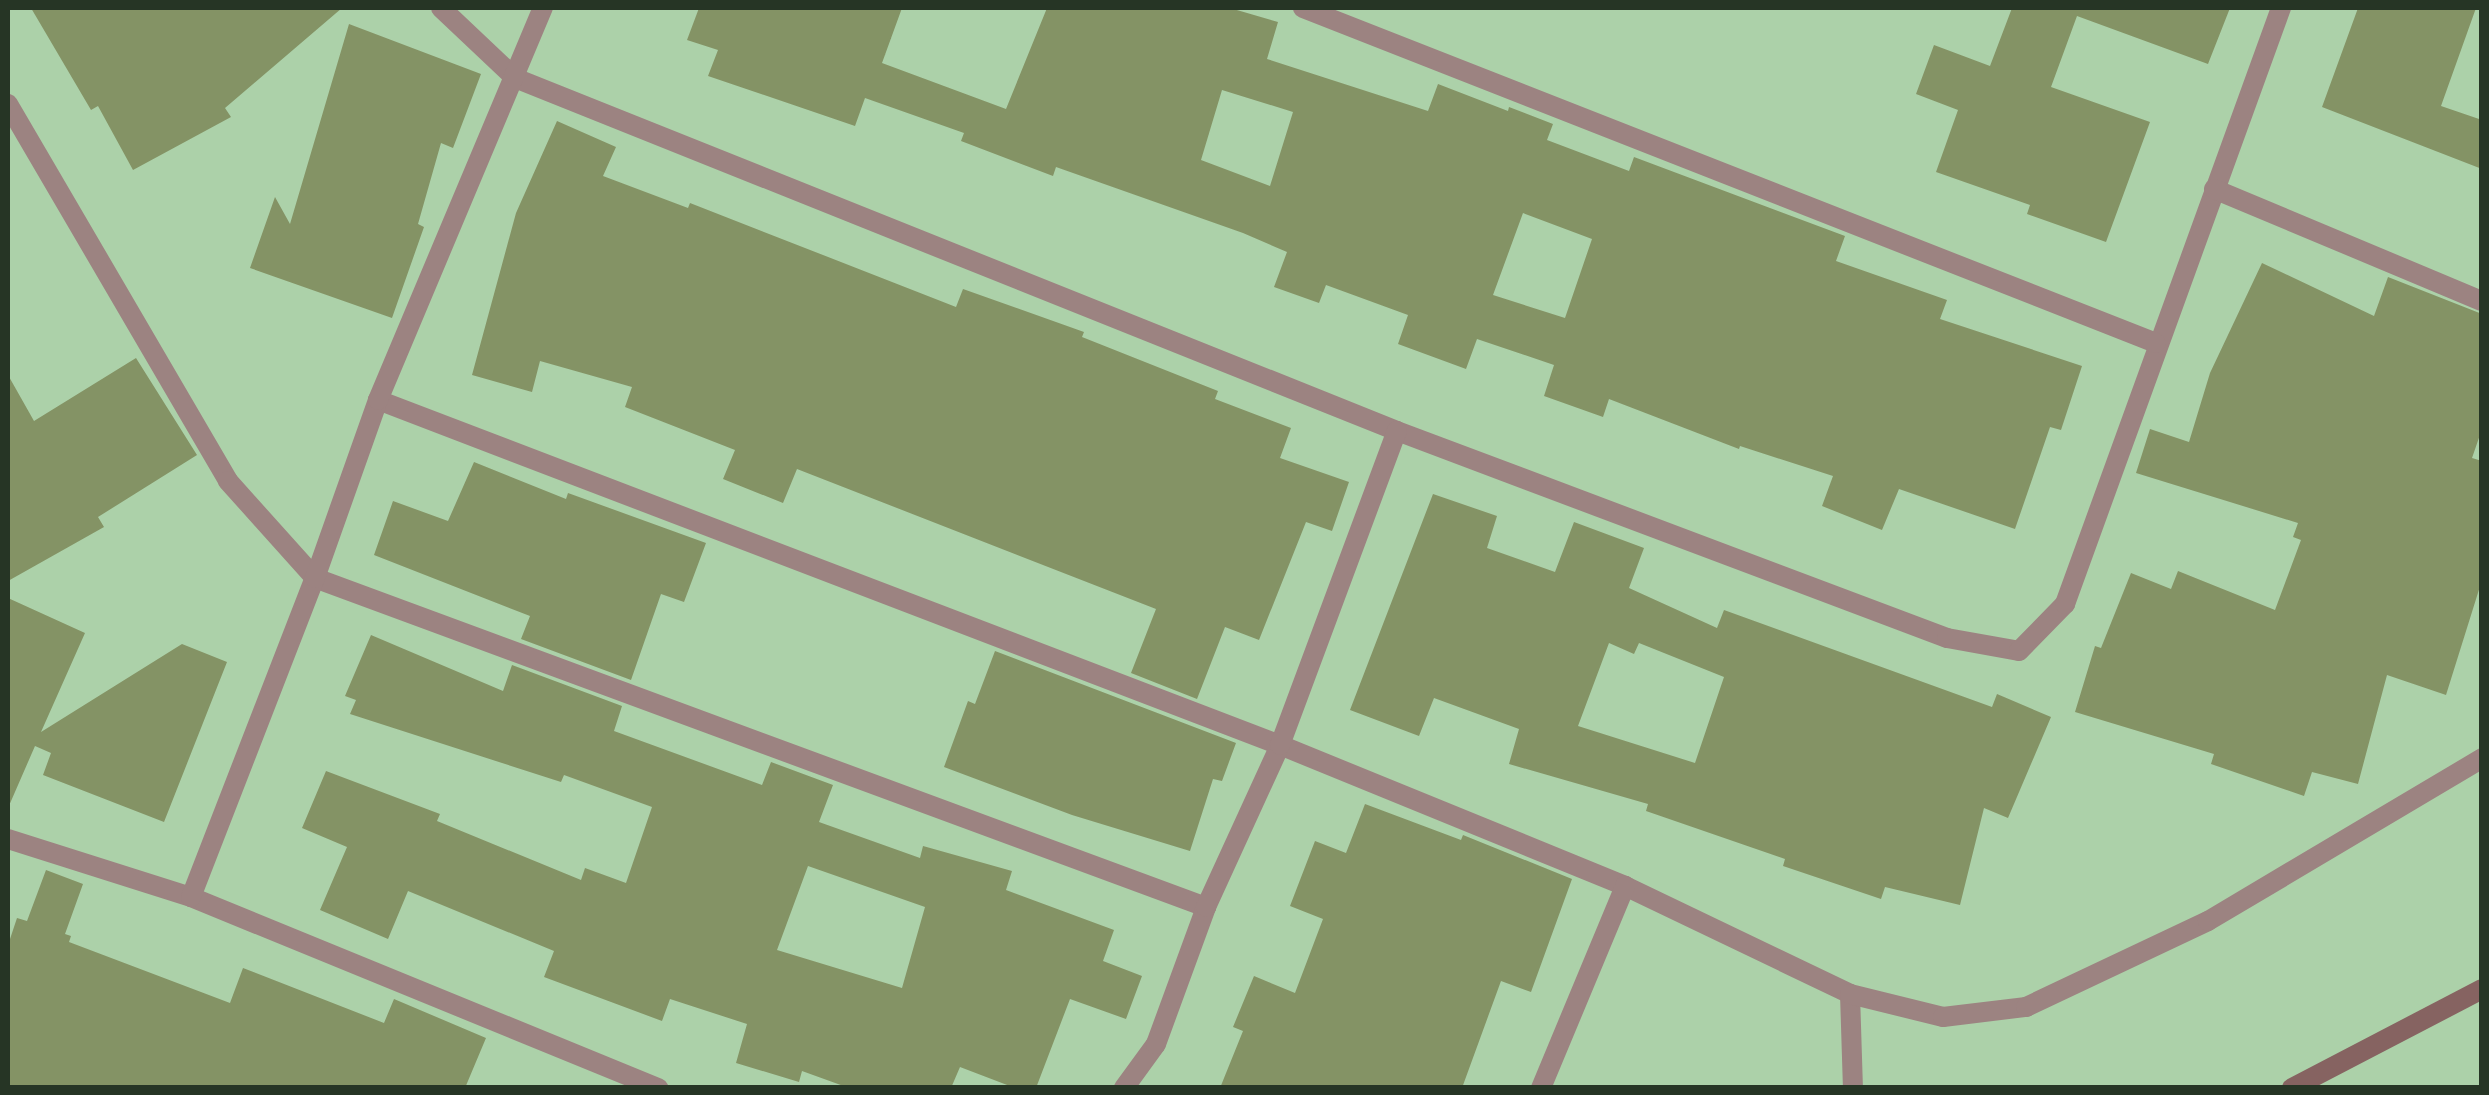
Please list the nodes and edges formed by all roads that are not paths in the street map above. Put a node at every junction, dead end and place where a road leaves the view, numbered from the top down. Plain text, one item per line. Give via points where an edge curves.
1 (441, 8) edge
2 (542, 8) edge
3 (1303, 8) edge
4 (2282, 8) edge
5 (515, 78) junction
6 (8, 104) edge
7 (2214, 188) junction
8 (2482, 302) edge
9 (2156, 343) junction
10 (378, 400) junction
11 (1398, 431) junction
12 (315, 578) junction
13 (1280, 745) junction
14 (2482, 758) edge
15 (8, 839) edge
16 (1624, 886) junction
17 (191, 898) junction
18 (1206, 907) junction
19 (2482, 989) edge
20 (1850, 994) junction
21 (658, 1088) edge
22 (1124, 1088) edge
23 (1541, 1088) edge
24 (1853, 1088) edge
25 (2292, 1088) edge

1 - 5 street
2 - 5 street
3 - 9 street
4 - 7 street
5 - 10 street
5 - 11 street
6 - 12 street via 228,480
7 - 8 street
7 - 9 street
9 - 11 street via 2064,604 2019,651 1947,638
10 - 12 street
10 - 13 street
11 - 13 street
12 - 17 street
12 - 18 street
13 - 16 street
13 - 18 street
14 - 20 street via 2208,921 2026,1008 1943,1017
15 - 17 street
16 - 20 street
16 - 23 street
17 - 21 street
18 - 22 street via 1156,1044
19 - 25 main road
20 - 24 street

